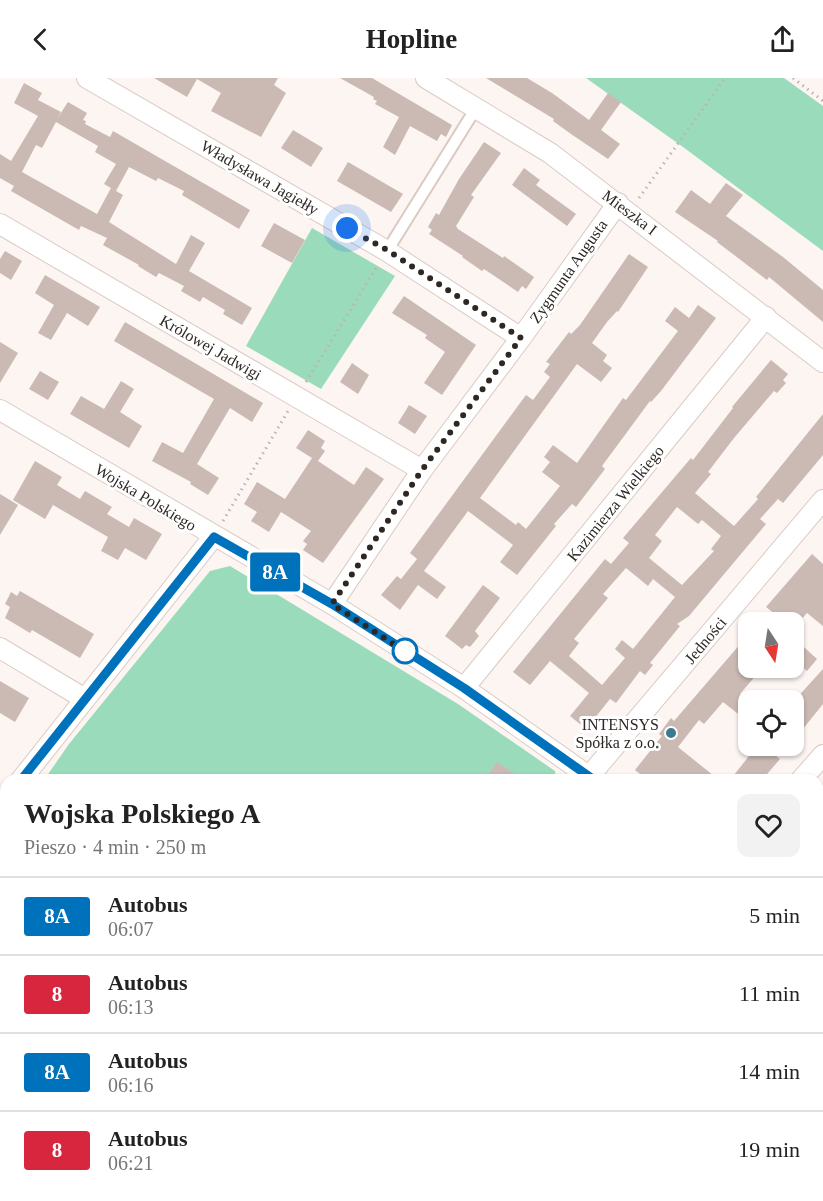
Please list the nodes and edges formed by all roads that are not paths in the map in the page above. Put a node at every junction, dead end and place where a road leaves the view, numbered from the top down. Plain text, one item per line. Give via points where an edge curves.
1 (87, 78) edge
2 (426, 78) edge
3 (476, 108) junction
4 (623, 207) junction
5 (0, 224) edge
6 (387, 250) junction
7 (766, 317) junction
8 (521, 338) junction
9 (823, 362) edge
10 (0, 410) edge
11 (422, 470) junction
12 (823, 500) edge
13 (214, 537) junction
14 (332, 604) junction
15 (0, 648) edge
16 (464, 688) junction
17 (85, 699) junction
18 (823, 755) edge
19 (26, 774) edge
20 (583, 774) edge
21 (594, 774) edge
22 (806, 774) edge

1 - 6 street, Władysława Jagiełły
2 - 3 street, Mieszka I
3 - 4 street, Mieszka I via 550,153
3 - 6 lane
4 - 7 street, Mieszka I
4 - 8 street, Zygmunta Augusta
5 - 11 street, Królowej Jadwigi
6 - 8 street, Władysława Jagiełły
7 - 9 street, Mieszka I
7 - 16 street, Kazimierza Wielkiego
8 - 11 street, Zygmunta Augusta
10 - 13 street, Wojska Polskiego
11 - 14 street, Zygmunta Augusta
12 - 21 street, Jedności
13 - 14 street, Wojska Polskiego
13 - 17 street
14 - 16 street, Wojska Polskiego
15 - 17 street
16 - 20 street, Wojska Polskiego
17 - 19 street
18 - 22 street

